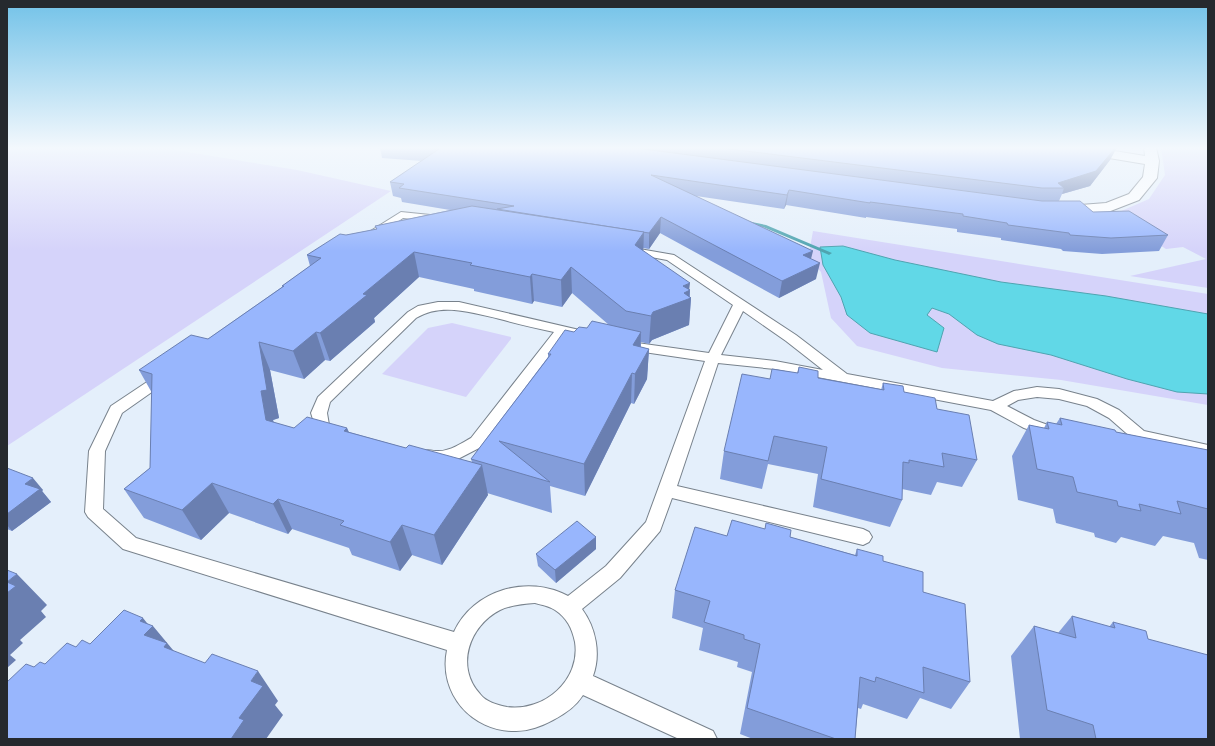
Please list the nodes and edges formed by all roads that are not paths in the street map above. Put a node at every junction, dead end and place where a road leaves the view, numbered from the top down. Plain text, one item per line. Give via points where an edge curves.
1 (1147, 182) edge
2 (1044, 209) edge
3 (451, 221) edge
4 (362, 241) edge
5 (615, 248) edge
6 (740, 304) junction
7 (562, 331) junction
8 (599, 339) edge
9 (614, 342) edge
10 (713, 358) junction
11 (175, 370) edge
12 (842, 378) junction
13 (995, 406) junction
14 (344, 433) edge
15 (1070, 437) edge
16 (1208, 450) edge
17 (420, 453) edge
18 (666, 490) junction
19 (863, 536) dead end
20 (568, 608) junction
21 (459, 644) junction
22 (580, 682) junction
23 (706, 739) edge

1 - 2 street via 1134,197 1108,207
3 - 4 lane via 401,215
5 - 6 lane via 670,257
6 - 10 lane
6 - 12 lane via 791,338
7 - 8 lane
7 - 14 lane via 459,306 422,309 412,315 323,400 319,413 322,428
7 - 17 lane via 477,442 456,454 435,457
9 - 10 lane via 644,349
10 - 12 lane via 774,365
10 - 18 lane
11 - 21 lane via 116,410 97,451 94,512 130,544
12 - 13 lane
13 - 15 lane via 1029,424
13 - 16 lane via 1014,396 1037,392 1059,394 1092,402 1114,414 1132,438
18 - 19 lane
18 - 20 lane via 654,526 613,572
20 - 21 lane via 552,598 535,594 516,595 497,601 481,612 468,626
20 - 22 lane via 580,622 587,641 587,661
21 - 22 lane via 455,663 458,682 468,700 484,713 504,719 526,719 548,712 566,699
22 - 23 lane

